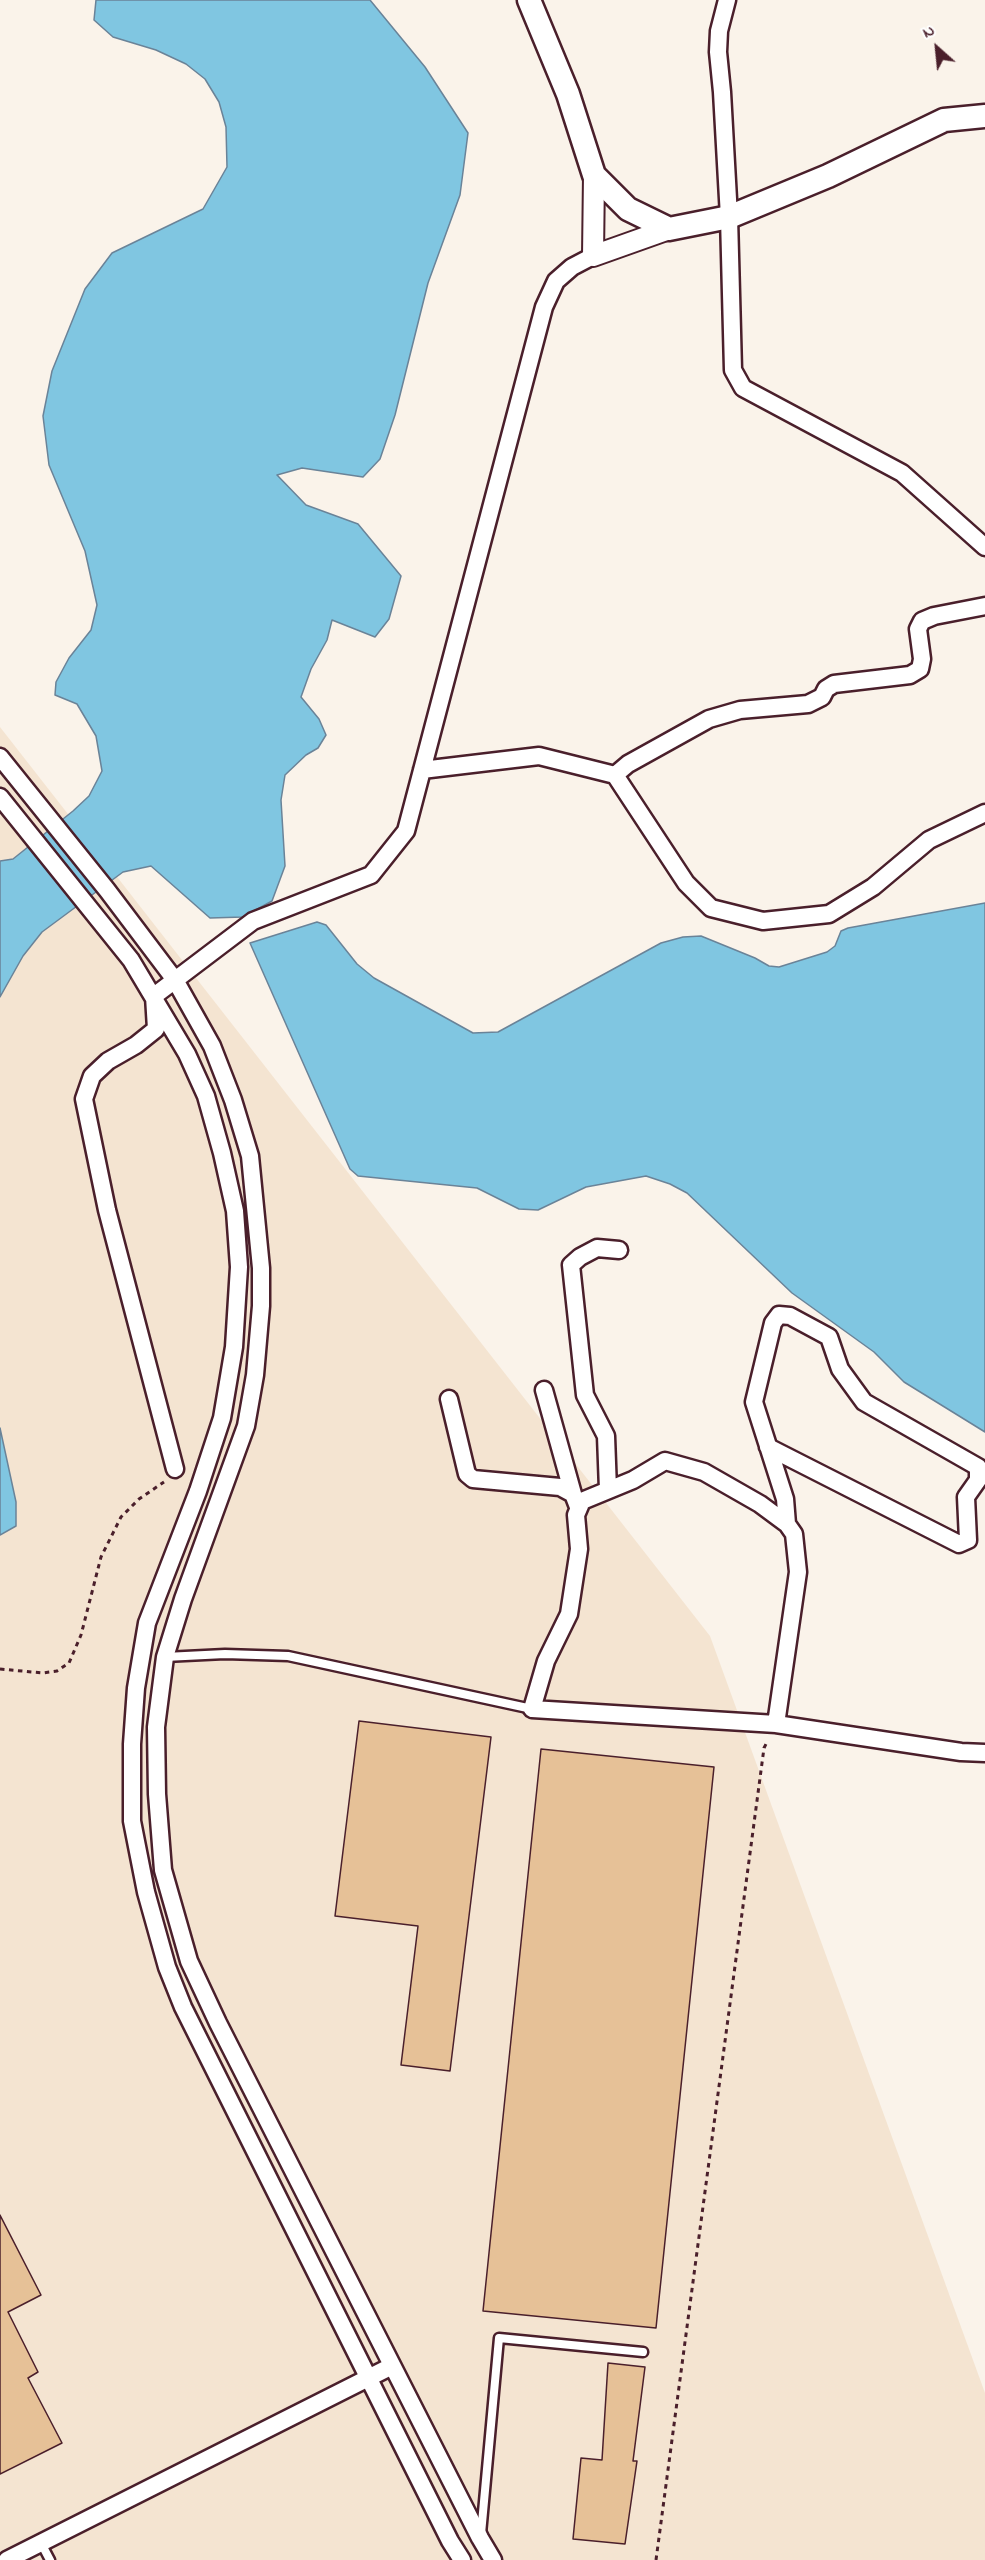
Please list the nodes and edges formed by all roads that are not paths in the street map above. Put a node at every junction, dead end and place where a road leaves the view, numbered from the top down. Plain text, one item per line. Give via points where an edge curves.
1 (529, 0) edge
2 (727, 0) edge
3 (985, 116) edge
4 (594, 175) junction
5 (729, 217) junction
6 (669, 229) junction
7 (593, 256) junction
8 (985, 547) edge
9 (985, 606) edge
10 (0, 757) edge
11 (422, 770) junction
12 (615, 775) junction
13 (0, 797) edge
14 (985, 813) edge
15 (175, 980) junction
16 (154, 996) junction
17 (619, 1250) dead end
18 (543, 1390) dead end
19 (449, 1399) dead end
20 (768, 1448) junction
21 (175, 1469) road end
22 (608, 1490) junction
23 (575, 1500) junction
24 (787, 1524) junction
25 (165, 1657) junction
26 (532, 1709) junction
27 (776, 1724) junction
28 (985, 1753) edge
29 (643, 2352) dead end
30 (392, 2366) junction
31 (369, 2379) junction
32 (480, 2538) junction
33 (41, 2543) junction
34 (7, 2560) edge
35 (50, 2560) edge
36 (462, 2560) edge
37 (493, 2560) edge

1 - 4 main road via 568,94
2 - 5 street via 718,31 718,52
3 - 5 main road via 944,120 828,176
4 - 6 main road via 628,209
4 - 7 street
5 - 6 main road
5 - 8 street via 733,370 743,388 902,473
6 - 7 street
7 - 11 street via 556,281 544,307
9 - 12 street via 922,621 918,629 920,669 910,675 834,684 816,702 740,710 709,719
10 - 15 street
11 - 12 street via 539,756
11 - 15 street via 406,831 371,875 253,921
12 - 14 street via 686,883 711,908 763,921 829,914 873,887 929,840
13 - 16 street via 131,960
15 - 16 street
15 - 25 street via 212,1046 250,1156 261,1306 246,1426
16 - 21 street via 156,1029 92,1076 84,1099 107,1210
16 - 31 street via 206,1096 235,1211 239,1267 234,1347 222,1418 147,1623 135,1688 132,1821 146,1892 183,2007
17 - 22 street via 597,1248 572,1265 585,1395 606,1436
18 - 23 street
19 - 23 street via 467,1474 473,1479 560,1487
20 - 20 street via 754,1402 773,1323 778,1315 790,1316 829,1337 840,1369 864,1402 978,1467 978,1480 966,1497 968,1540 959,1544
20 - 24 street via 785,1499
22 - 23 street
22 - 24 street via 665,1461 704,1472
23 - 26 street via 579,1549 569,1614 546,1661
24 - 27 street via 794,1534 798,1572
25 - 26 lane via 288,1656
25 - 30 street via 156,1727 163,1870 189,1961
26 - 27 street
27 - 28 street
29 - 32 lane via 499,2338
30 - 31 street
30 - 32 street
31 - 33 street
31 - 36 street
32 - 37 street
33 - 34 street
33 - 35 lane

